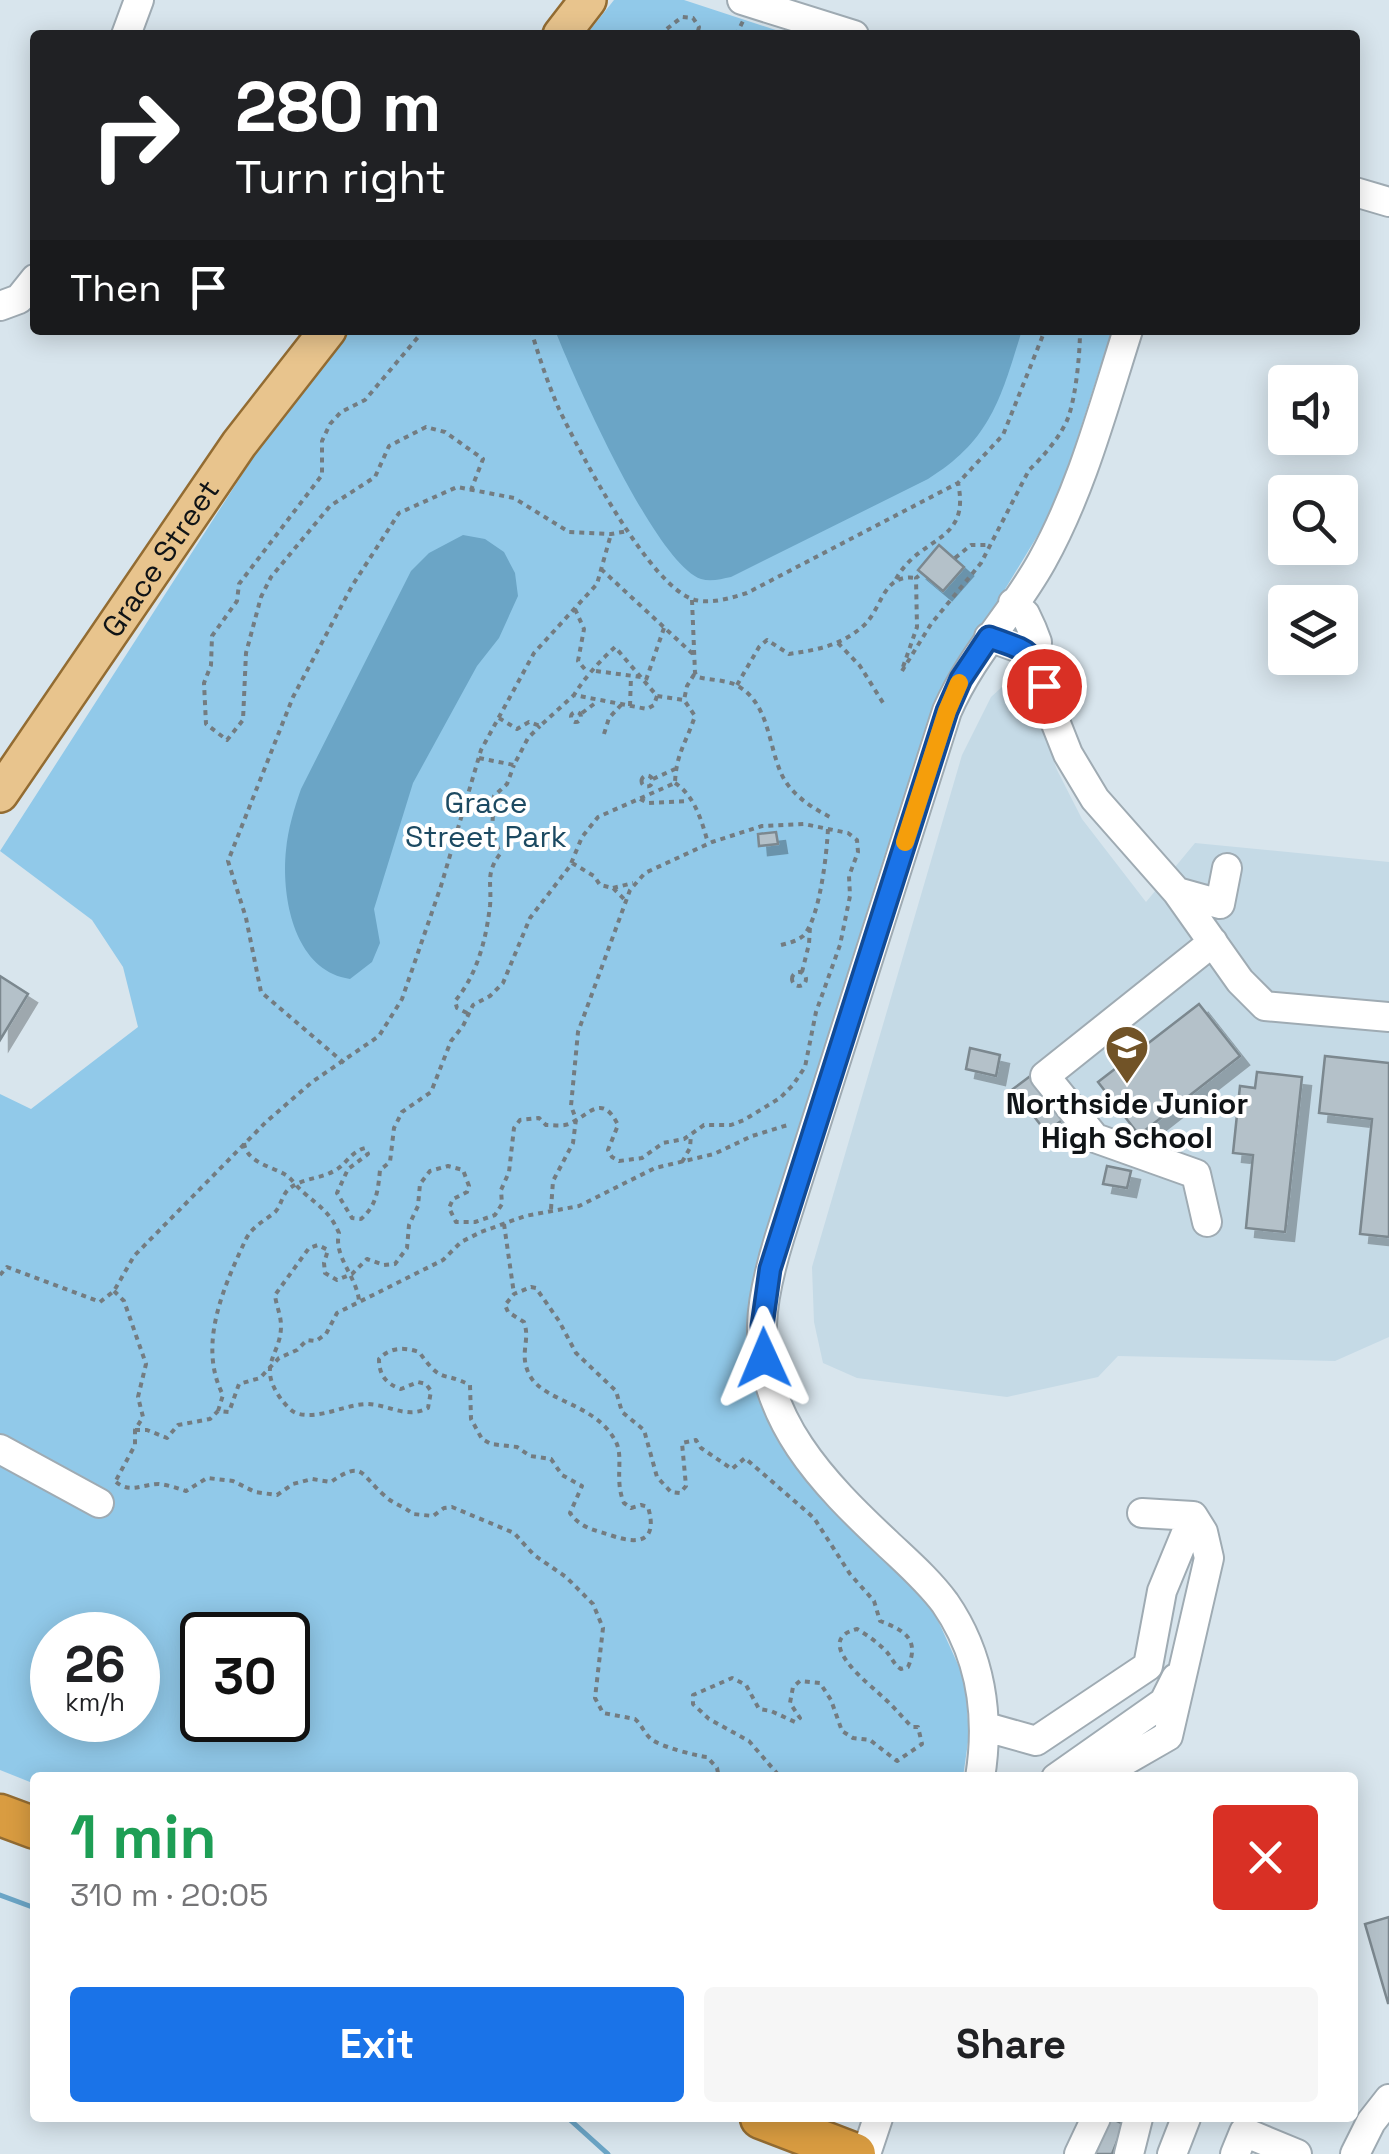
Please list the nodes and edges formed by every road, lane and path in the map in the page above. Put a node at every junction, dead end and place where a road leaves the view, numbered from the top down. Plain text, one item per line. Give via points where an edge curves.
1 (139, 0) edge
2 (588, 0) edge
3 (744, 8) edge
4 (128, 30) edge
5 (565, 30) edge
6 (665, 30) edge
7 (699, 30) edge
8 (834, 30) edge
9 (1360, 193) edge
10 (1389, 202) edge
11 (30, 287) edge
12 (0, 306) edge
13 (324, 335) edge
14 (420, 335) edge
15 (533, 335) edge
16 (1043, 335) edge
17 (1080, 335) edge
18 (1126, 335) edge
19 (958, 483) junction
20 (471, 490) junction
21 (628, 531) junction
22 (611, 534) junction
23 (988, 545) junction
24 (954, 558) dead end
25 (601, 569) junction
26 (922, 573) dead end
27 (916, 578) junction
28 (895, 581) junction
29 (692, 600) junction
30 (1014, 603) junction
31 (574, 609) junction
32 (664, 628) junction
33 (989, 637) junction
34 (838, 643) junction
35 (695, 656) junction
36 (1036, 660) junction
37 (595, 671) junction
38 (588, 673) junction
39 (695, 673) junction
40 (631, 676) junction
41 (643, 680) junction
42 (736, 685) junction
43 (574, 695) junction
44 (657, 696) junction
45 (684, 700) junction
46 (598, 701) junction
47 (621, 705) junction
48 (885, 706) dead end
49 (630, 707) junction
50 (580, 714) dead end
51 (499, 718) junction
52 (540, 726) junction
53 (604, 734) dead end
54 (479, 758) junction
55 (514, 764) junction
56 (676, 768) junction
57 (652, 779) dead end
58 (675, 783) junction
59 (0, 794) edge
60 (640, 800) junction
61 (692, 801) junction
62 (832, 818) dead end
63 (828, 828) junction
64 (708, 844) junction
65 (572, 862) junction
66 (1227, 868) dead end
67 (636, 882) junction
68 (613, 888) junction
69 (1177, 892) junction
70 (626, 902) junction
71 (810, 926) junction
72 (1213, 942) junction
73 (781, 945) dead end
74 (802, 972) dead end
75 (469, 1014) junction
76 (1389, 1017) edge
77 (344, 1063) junction
78 (576, 1120) junction
79 (815, 1124) junction
80 (691, 1134) junction
81 (244, 1143) junction
82 (682, 1162) junction
83 (294, 1184) junction
84 (551, 1209) junction
85 (1207, 1222) dead end
86 (504, 1224) junction
87 (352, 1274) junction
88 (0, 1275) edge
89 (114, 1291) junction
90 (514, 1294) junction
91 (359, 1301) junction
92 (270, 1368) junction
93 (218, 1411) junction
94 (135, 1430) junction
95 (0, 1449) edge
96 (108, 1492) junction
97 (1142, 1513) dead end
98 (1192, 1516) junction
99 (1189, 1650) junction
100 (986, 1727) junction
101 (718, 1772) edge
102 (776, 1772) edge
103 (981, 1772) edge
104 (1065, 1772) edge
105 (1105, 1772) edge
106 (0, 1815) edge
107 (30, 1826) edge
108 (1389, 2098) edge
109 (771, 2122) edge
110 (877, 2122) edge
111 (1094, 2122) edge
112 (1137, 2122) edge
113 (1184, 2122) edge
114 (1242, 2135) edge
115 (855, 2154) edge
116 (866, 2154) edge
117 (1079, 2154) edge
118 (1129, 2154) edge
119 (1172, 2154) edge
120 (1297, 2154) edge
121 (1356, 2154) edge

1 - 4 street
2 - 5 main road
3 - 8 street
6 - 7 path via 682,17 692,18
9 - 10 street
11 - 12 street
13 - 59 main road, Grace Street via 239,444
14 - 20 path via 364,400 330,424 322,441 322,475 239,584 237,601 212,636 206,724 227,740 243,720 246,654 271,577 330,506 375,477 389,446 426,426 445,432 483,459
15 - 21 path via 558,407
16 - 19 path via 1003,434
17 - 23 path via 1068,420 1029,470
18 - 30 street via 1067,510
19 - 28 path via 961,514 952,529 903,566
19 - 29 path via 747,593
20 - 22 path via 514,498 569,532
20 - 77 path via 457,487 399,513 293,697 228,861 261,992
21 - 22 path
21 - 29 path via 652,565
22 - 25 path
23 - 24 path via 972,544
23 - 27 path via 902,671 917,627
25 - 31 path via 597,584
25 - 32 path
26 - 27 path
27 - 28 path
28 - 34 path via 865,626
29 - 35 path
30 - 33 street
30 - 36 street via 1032,629
31 - 38 path via 584,629 578,661
31 - 51 path via 534,652
32 - 35 path
32 - 41 path
33 - 36 street
33 - 79 street via 947,711
34 - 42 path via 788,654 767,640
34 - 48 path
35 - 39 path
36 - 69 street via 1068,754 1094,800
37 - 38 path
37 - 40 path
37 - 41 path via 615,646
38 - 43 path
39 - 42 path
39 - 45 path
40 - 41 path
40 - 49 path
41 - 44 path
42 - 62 path via 768,724 782,776
43 - 46 path
43 - 52 path
44 - 45 path
44 - 49 path via 647,709
45 - 56 path via 695,716
46 - 47 path
46 - 50 path
47 - 49 path
47 - 53 path
51 - 52 path via 517,729 529,722
51 - 54 path
52 - 55 path
54 - 55 path
54 - 77 path via 402,999 379,1036
55 - 75 path via 494,796 492,832 500,854 490,868 484,943 455,1001
56 - 57 path
56 - 58 path
58 - 60 path
58 - 61 path
60 - 61 path
60 - 65 path via 598,817
61 - 64 path
63 - 64 path via 789,822
63 - 71 path
63 - 80 path via 857,840 858,852 805,1066 780,1098 744,1120 704,1125
64 - 67 path via 644,872
65 - 68 path
65 - 75 path via 530,918 510,970
66 - 69 street via 1220,904
67 - 68 path
67 - 70 path
68 - 70 path
69 - 72 street
70 - 78 path via 578,1032 571,1106
71 - 73 path
71 - 74 path
72 - 76 street via 1265,1006
72 - 85 street via 1044,1076 1096,1138 1196,1174
75 - 83 path via 431,1092 402,1112 390,1162 380,1170 378,1194 366,1215 352,1218 337,1193 348,1169 368,1154 365,1148 336,1171
77 - 81 path via 312,1082
78 - 80 path via 593,1108 614,1116 618,1124 608,1150 619,1161 642,1158
78 - 84 path via 573,1143 553,1182
78 - 87 path via 520,1120 496,1215 456,1222 449,1208 469,1186 462,1170 430,1171 420,1184 407,1248 395,1264 368,1259
79 - 82 path via 783,1125
79 - 100 street via 765,1292 768,1376 802,1454 946,1605 972,1655
80 - 82 path
81 - 83 path via 252,1159
81 - 89 path via 134,1256
82 - 84 path via 655,1168 579,1206
83 - 87 path via 334,1221
83 - 93 path via 246,1238 214,1320
84 - 86 path
86 - 90 path
86 - 91 path
87 - 91 path
87 - 92 path via 329,1277 328,1250 309,1248 275,1295 281,1327
88 - 89 path via 7,1267 100,1302
89 - 94 path via 124,1301 146,1364 138,1396 143,1417
90 - 92 path via 505,1305 527,1330 522,1350 533,1381 596,1416 616,1440 620,1496 631,1508 648,1507 652,1520 642,1541 575,1521 570,1513 582,1486 562,1476 551,1459 482,1439 471,1419 470,1385 444,1379 420,1352 394,1349 379,1360 391,1386 426,1384 431,1400 420,1412 366,1404 300,1414 282,1401
90 - 102 path via 531,1286 540,1292 576,1353 644,1430 657,1478 671,1492 686,1486 682,1443 696,1440 732,1469 745,1458 814,1518 874,1600 880,1621 910,1637 914,1654 901,1669 857,1629 839,1647 921,1732 922,1744 902,1760 842,1731 820,1684 800,1681 793,1687 790,1703 800,1718 795,1722 758,1710 746,1685 732,1678 693,1695 693,1704 749,1741
91 - 92 path via 336,1313 326,1334
92 - 93 path via 238,1384 230,1412
93 - 94 path via 178,1425 167,1438
94 - 96 path via 136,1445
95 - 96 street
96 - 101 path via 164,1484 186,1491 207,1478 277,1495 312,1479 331,1482 354,1468 413,1514 433,1516 452,1507 490,1521 514,1533 592,1604 604,1628 595,1698 603,1713 635,1719 648,1737 707,1757
97 - 98 street
98 - 99 street via 1209,1558
98 - 100 street via 1162,1591 1148,1666 1036,1741
99 - 104 street via 1164,1702
99 - 105 street via 1168,1736
100 - 103 street
106 - 107 highway
108 - 121 street
109 - 115 highway
110 - 116 street
111 - 117 street
112 - 118 street
113 - 119 street
114 - 120 street

